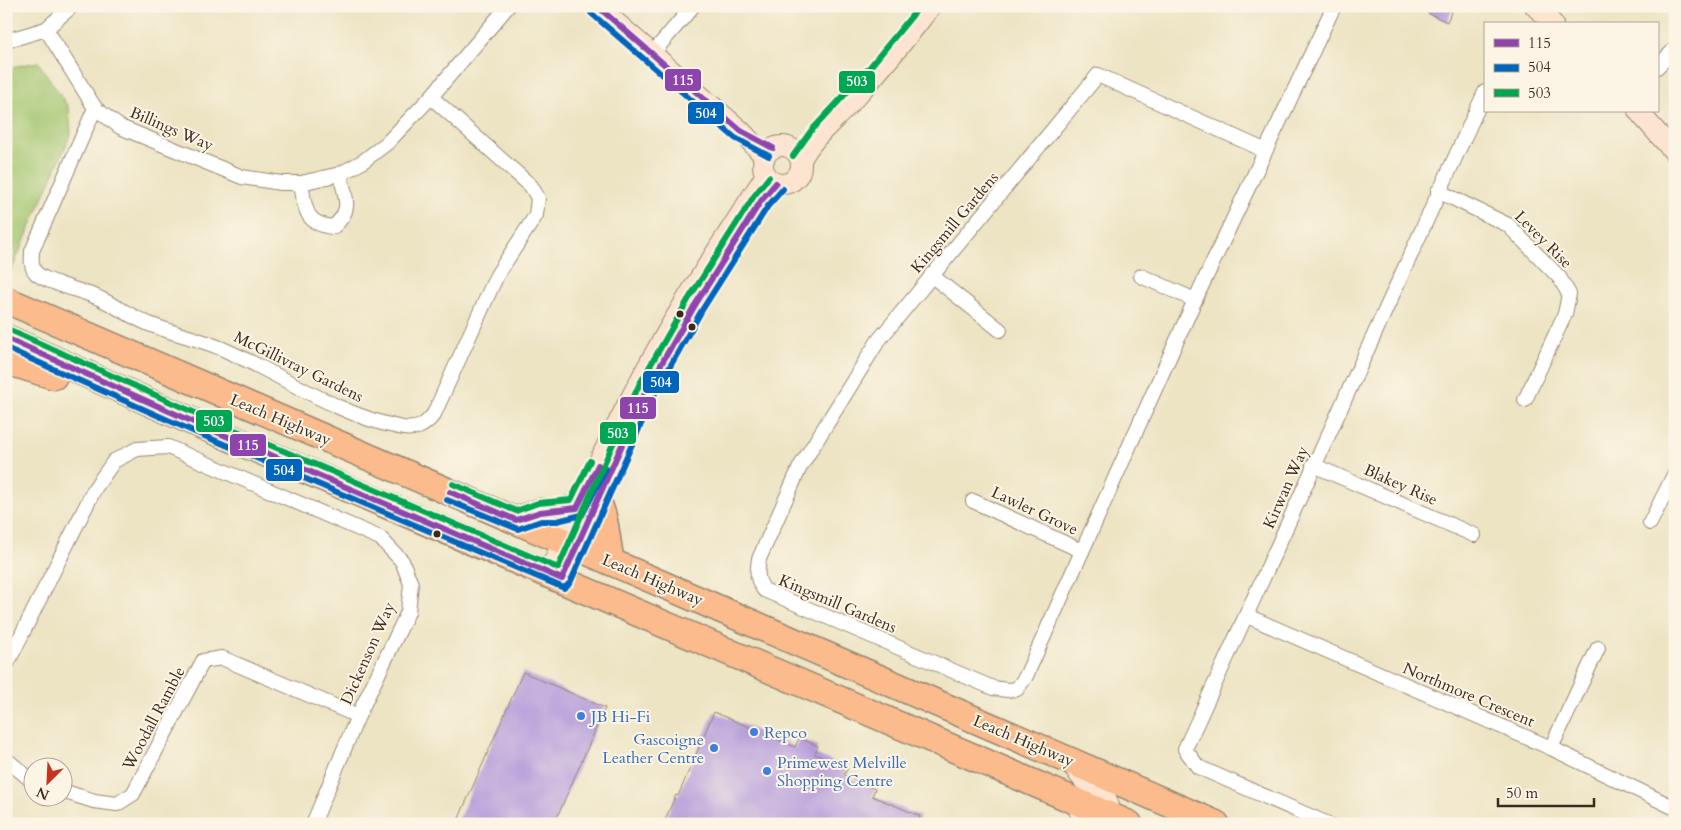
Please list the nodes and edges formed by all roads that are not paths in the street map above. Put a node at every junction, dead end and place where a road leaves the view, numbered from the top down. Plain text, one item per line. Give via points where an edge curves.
1 (72, 6) edge
2 (508, 6) edge
3 (597, 6) edge
4 (693, 6) edge
5 (917, 6) edge
6 (931, 6) edge
7 (1334, 6) edge
8 (46, 29) junction
9 (6, 41) edge
10 (1675, 49) edge
11 (652, 54) junction
12 (1658, 66) edge
13 (1484, 94) edge
14 (430, 97) junction
15 (95, 108) junction
16 (1639, 112) edge
17 (1264, 150) junction
18 (1675, 153) edge
19 (779, 162) junction
20 (340, 174) junction
21 (301, 183) junction
22 (1438, 191) junction
23 (931, 275) junction
24 (1141, 276) dead end
25 (6, 300) edge
26 (1195, 300) junction
27 (1000, 330) dead end
28 (6, 338) edge
29 (6, 361) edge
30 (1525, 400) dead end
31 (198, 424) junction
32 (1313, 465) junction
33 (1675, 473) edge
34 (973, 501) dead end
35 (587, 504) junction
36 (516, 520) junction
37 (1650, 523) dead end
38 (1474, 535) dead end
39 (569, 543) junction
40 (1082, 551) junction
41 (611, 562) junction
42 (555, 576) junction
43 (1247, 616) junction
44 (1598, 648) dead end
45 (6, 666) edge
46 (358, 716) junction
47 (1551, 748) junction
48 (6, 759) edge
49 (1068, 760) junction
50 (22, 773) edge
51 (72, 794) edge
52 (1675, 808) edge
53 (1080, 812) edge
54 (1116, 821) edge
55 (313, 824) edge
56 (1216, 824) edge
57 (1328, 824) edge

1 - 8 street
2 - 14 street, Billings Way
3 - 11 street
4 - 11 street
5 - 19 street via 887,46
6 - 19 street via 850,104 811,142
7 - 17 street, Kingsmill Gardens
8 - 9 street
8 - 15 street, Billings Way
10 - 12 street
11 - 19 street
13 - 22 street, Kirwan Way
14 - 15 street, McGillivray Gardens via 531,186 538,198 536,215 497,275 434,414 425,426 416,429 392,426 332,405 223,349 149,324 101,299 47,281 34,272 32,251
14 - 20 street, Billings Way via 387,143
15 - 21 street, Billings Way via 120,127 242,177
16 - 18 street
17 - 23 street, Kingsmill Gardens via 1098,75
17 - 26 street, Kingsmill Gardens
19 - 35 street via 756,209 668,351
20 - 21 street, Billings Way
20 - 21 street via 347,206 343,219 333,227 320,226 312,220 305,208
22 - 30 street, Levey Rise via 1508,225 1559,277 1569,294 1565,314
22 - 32 street, Kirwan Way
23 - 27 street
23 - 40 street, Kingsmill Gardens via 878,341 800,467 759,559 758,582 773,594 993,688 1007,690 1017,689 1026,676
24 - 26 street
25 - 36 highway, Leach Highway
26 - 40 street, Kingsmill Gardens
28 - 31 highway
29 - 31 highway via 61,378 152,416
31 - 42 highway
32 - 38 street, Blakey Rise
32 - 43 street, Kirwan Way
33 - 37 street
34 - 40 street, Lawler Grove
35 - 36 highway via 556,512 540,512
35 - 39 street
35 - 41 highway via 605,518
36 - 39 highway, Leach Highway
39 - 41 highway, Leach Highway
39 - 42 street
41 - 49 highway, Leach Highway
42 - 53 highway
43 - 47 street, Northmore Crescent
43 - 57 street, Kirwan Way via 1185,749 1198,767
44 - 47 street
45 - 46 street, Dickenson Way via 95,488 114,461 136,448 168,447 380,538 402,561 411,584 408,612
46 - 51 street, Woodall Ramble via 222,658 203,661 133,794 117,804
46 - 55 street, Dickenson Way
47 - 52 street, Northmore Crescent
48 - 50 street
49 - 54 street via 1085,781 1105,797
49 - 56 highway, Leach Highway
53 - 54 highway

